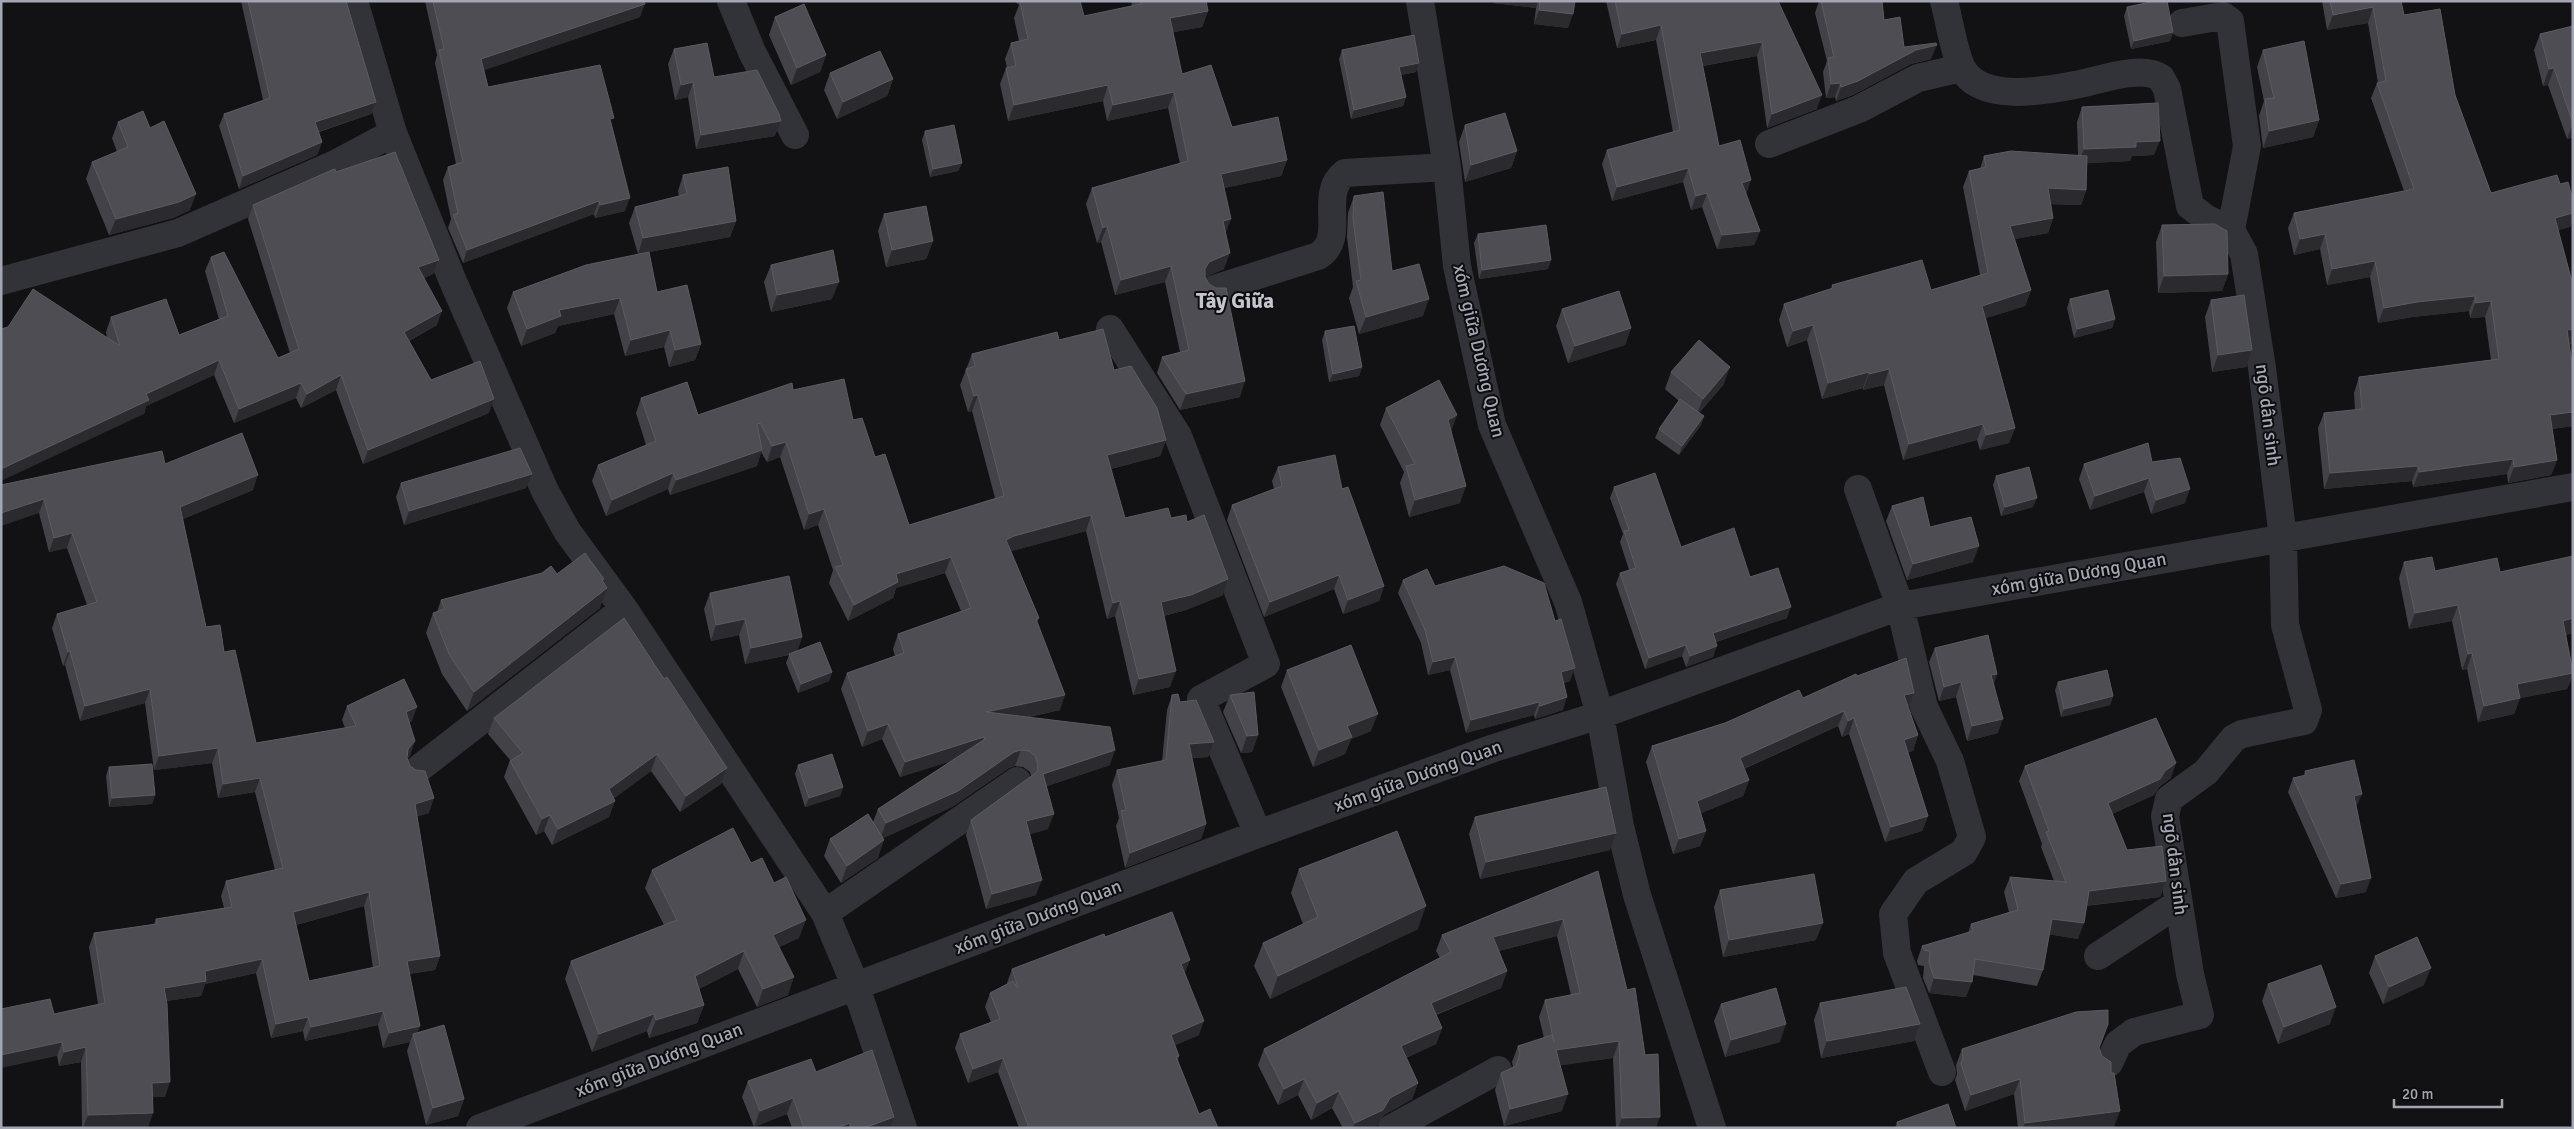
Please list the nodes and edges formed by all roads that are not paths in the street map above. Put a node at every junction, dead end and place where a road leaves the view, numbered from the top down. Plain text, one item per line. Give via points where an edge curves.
1 (354, 1) edge
2 (731, 1) edge
3 (1420, 1) edge
4 (1944, 1) edge
5 (2182, 22) dead end
6 (1961, 68) junction
7 (393, 133) junction
8 (795, 135) dead end
9 (1768, 144) dead end
10 (1447, 167) junction
11 (2231, 230) junction
12 (1, 281) edge
13 (1214, 289) edge
14 (1110, 329) dead end
15 (2573, 487) edge
16 (1858, 489) dead end
17 (2283, 538) junction
18 (1900, 606) junction
19 (624, 609) junction
20 (1600, 715) junction
21 (417, 770) edge
22 (1017, 781) dead end
23 (1258, 834) junction
24 (2179, 903) junction
25 (825, 913) junction
26 (2098, 956) dead end
27 (856, 987) junction
28 (2109, 1064) edge
29 (1498, 1070) dead end
30 (1942, 1072) dead end
31 (480, 1128) edge
32 (902, 1128) edge
33 (1392, 1128) edge
34 (1712, 1128) edge

1 - 7 street
2 - 8 street via 752,52
3 - 10 street, xóm giữa Dương Quan
4 - 6 street
5 - 11 street via 2223,16 2230,22 2247,146
6 - 9 street via 1918,78 1859,109
6 - 11 street via 1972,82 2005,93 2073,86 2124,74 2156,74 2167,88 2190,206 2207,219
7 - 12 street via 335,164 178,232
7 - 19 street via 536,474 567,531
10 - 13 street via 1345,173 1334,187 1332,234 1325,252
10 - 20 street, xóm giữa Dương Quan via 1457,266 1492,425 1568,602
11 - 17 street, ngõ dân sinh via 2244,254
14 - 23 street via 1178,436 1266,664 1201,699
15 - 17 street, xóm giữa Dương Quan
16 - 18 street
17 - 18 street, xóm giữa Dương Quan
17 - 24 street, ngõ dân sinh via 2285,625 2308,710 2304,721 2234,738 2206,772 2168,799 2165,816
18 - 20 street, xóm giữa Dương Quan
18 - 30 street via 1924,707 1950,761 1972,837 1964,852 1916,881 1893,914 1897,953
19 - 21 street
19 - 25 street
20 - 23 street, xóm giữa Dương Quan via 1494,748
20 - 34 street, xóm giữa Dương Quan via 1620,826 1637,895
22 - 25 street
23 - 27 street, xóm giữa Dương Quan
24 - 26 street
24 - 28 street, ngõ dân sinh via 2200,1015 2134,1032 2118,1044
25 - 27 street
27 - 31 street, xóm giữa Dương Quan
27 - 32 street
29 - 33 street

